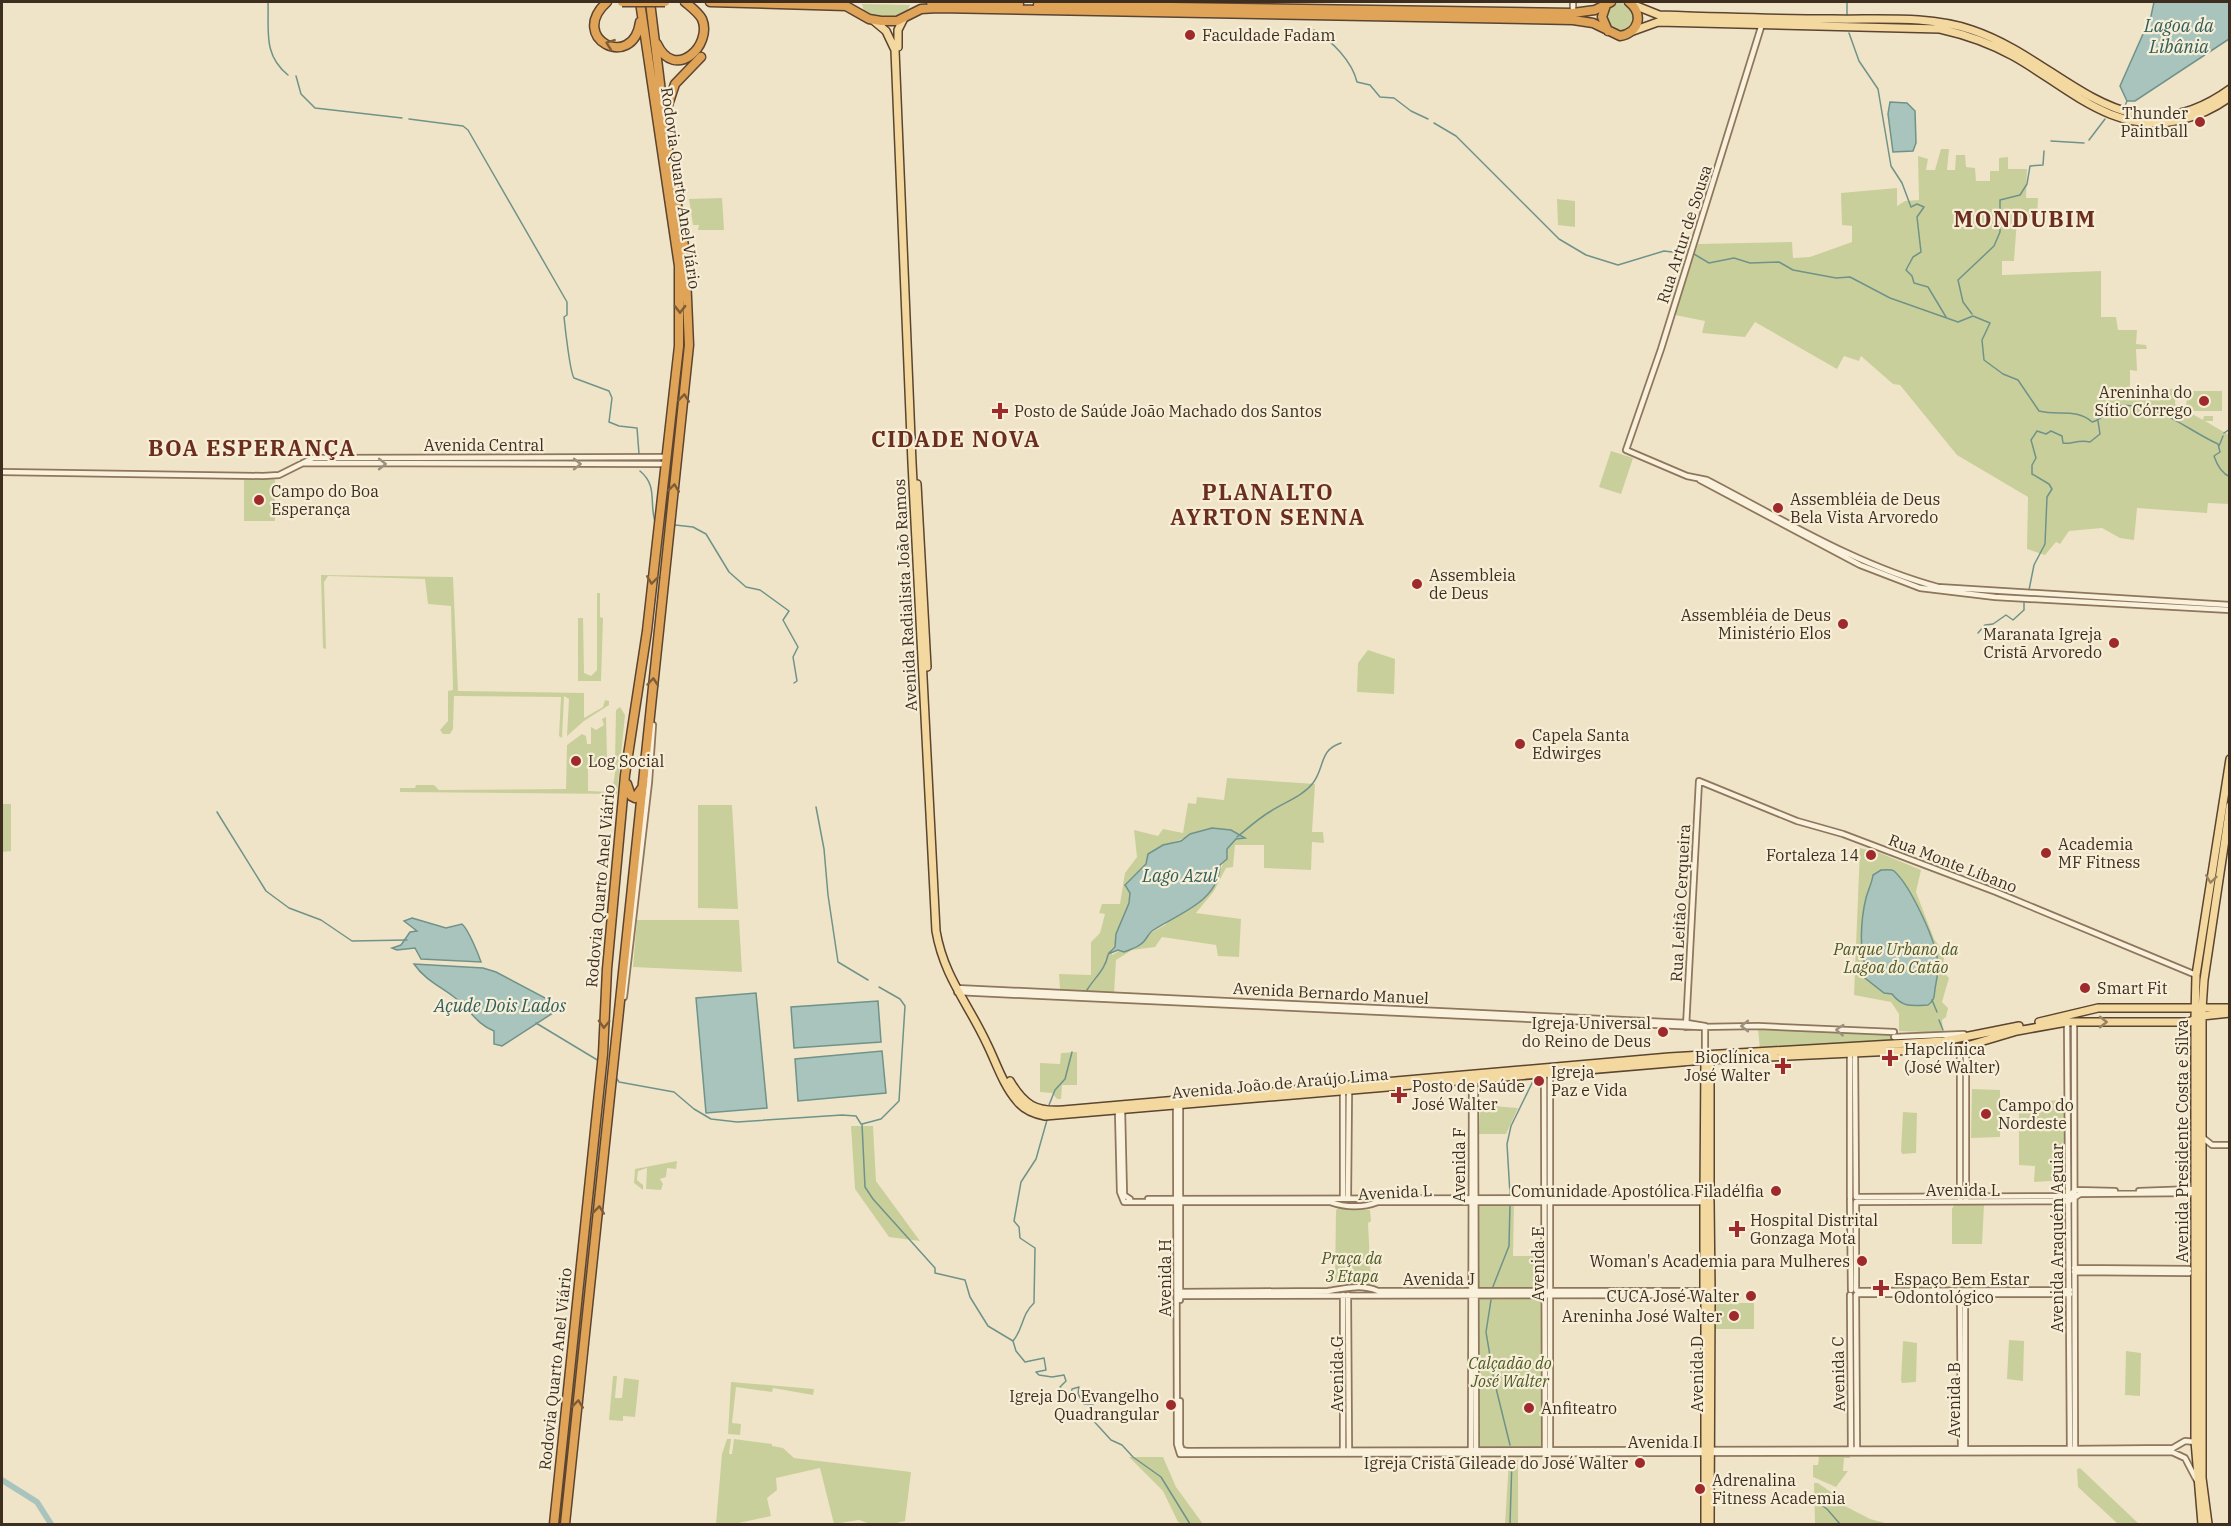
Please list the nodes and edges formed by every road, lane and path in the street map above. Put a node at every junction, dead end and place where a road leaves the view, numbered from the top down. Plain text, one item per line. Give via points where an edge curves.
1 (597, 2) edge
2 (607, 2) edge
3 (622, 2) edge
4 (640, 2) edge
5 (650, 2) edge
6 (665, 2) edge
7 (669, 2) edge
8 (685, 2) edge
9 (710, 2) edge
10 (913, 2) edge
11 (931, 2) edge
12 (1573, 2) edge
13 (860, 3) edge
14 (1609, 3) edge
15 (1631, 3) edge
16 (642, 13) junction
17 (863, 14) junction
18 (906, 17) junction
19 (1573, 17) junction
20 (873, 21) junction
21 (1762, 24) junction
22 (1608, 31) junction
23 (1632, 31) junction
24 (655, 37) junction
25 (700, 57) dead end
26 (2229, 89) edge
27 (2229, 97) edge
28 (665, 123) junction
29 (674, 227) junction
30 (683, 233) junction
31 (313, 458) junction
32 (666, 461) junction
33 (303, 463) junction
34 (314, 464) junction
35 (2, 472) edge
36 (668, 541) junction
37 (656, 543) junction
38 (2004, 595) junction
39 (2229, 605) edge
40 (2229, 610) edge
41 (650, 708) junction
42 (2229, 759) edge
43 (624, 775) junction
44 (644, 779) junction
45 (1699, 780) joint
46 (2229, 806) edge
47 (639, 827) junction
48 (620, 828) junction
49 (2218, 858) junction
50 (2203, 930) junction
51 (2211, 937) junction
52 (2201, 948) junction
53 (2208, 952) junction
54 (2196, 975) junction
55 (958, 990) junction
56 (2229, 1008) edge
57 (2198, 1013) junction
58 (2229, 1013) edge
59 (2071, 1022) junction
60 (1686, 1025) junction
61 (1705, 1026) junction
62 (1982, 1034) junction
63 (1924, 1037) junction
64 (1944, 1045) junction
65 (1932, 1046) junction
66 (1963, 1047) junction
67 (1852, 1049) junction
68 (1708, 1057) junction
69 (1547, 1075) junction
70 (1473, 1079) junction
71 (612, 1080) junction
72 (1346, 1089) junction
73 (1016, 1097) junction
74 (1178, 1103) junction
75 (1120, 1110) junction
76 (2198, 1137) junction
77 (2229, 1145) edge
78 (592, 1163) junction
79 (604, 1163) junction
80 (2195, 1191) junction
81 (2072, 1196) junction
82 (1346, 1198) junction
83 (1963, 1198) junction
84 (1706, 1199) junction
85 (1178, 1200) junction
86 (1404, 1200) junction
87 (1474, 1200) junction
88 (1547, 1200) junction
89 (1854, 1200) junction
90 (2072, 1270) junction
91 (2189, 1271) dead end
92 (2072, 1292) junction
93 (1406, 1293) junction
94 (1474, 1293) junction
95 (1547, 1293) junction
96 (1706, 1293) junction
97 (1854, 1293) junction
98 (1178, 1294) junction
99 (1346, 1295) junction
100 (1962, 1295) junction
101 (577, 1315) junction
102 (588, 1316) junction
103 (2199, 1365) junction
104 (563, 1438) junction
105 (574, 1440) junction
106 (2199, 1442) junction
107 (2146, 1450) junction
108 (1854, 1451) junction
109 (1963, 1451) junction
110 (2072, 1451) junction
111 (1182, 1452) joint
112 (1346, 1452) junction
113 (1474, 1452) junction
114 (1547, 1452) junction
115 (1708, 1452) junction
116 (571, 1471) junction
117 (559, 1475) junction
118 (2196, 1479) junction
119 (554, 1524) edge
120 (565, 1524) edge
121 (1705, 1524) edge
122 (1710, 1524) edge
123 (2202, 1524) edge
124 (2208, 1524) edge

1 - 2 highway
2 - 3 highway
16 -> 2 highway via 634,39 623,47 610,46 599,39 594,27 596,14
3 - 6 highway, bridge
4 - 16 highway, Rodovia Quarto Anel Viário
5 - 24 highway, Rodovia Quarto Anel Viário
6 - 7 highway
8 - 24 highway via 699,15 704,27 700,44 689,57 678,61 667,58
9 - 17 highway via 846,6
10 - 18 highway
11 - 19 highway
12 - 19 street
13 - 17 highway
14 - 19 highway
14 - 22 highway via 1602,17
15 - 23 highway via 1639,18
15 - 26 main road via 1659,15 1952,25 2003,44 2111,109 2140,116 2163,117 2185,112
16 - 29 highway, Rodovia Quarto Anel Viário
17 - 20 highway
18 - 19 highway via 921,9 938,8
18 - 20 highway via 891,22
18 - 55 main road, Avenida Radialista João Ramos via 897,39 935,876 942,942
19 - 22 highway
20 - 55 main road, Avenida Radialista João Ramos via 886,31 895,50 932,886 938,943
21 - 23 main road via 1653,22
21 - 27 main road via 1920,27 1965,35 2014,57 2103,112 2139,123 2192,117
21 - 38 street, Rua Artur de Sousa via 1626,450 1707,480 1894,575 1938,587
22 - 23 highway via 1620,36
24 - 28 highway, Rodovia Quarto Anel Viário
25 - 28 highway via 672,88
28 - 30 highway, Rodovia Quarto Anel Viário
29 - 30 highway
29 -> 32 highway, Rodovia Quarto Anel Viário via 680,346
36 -> 30 highway, Rodovia Quarto Anel Viário via 689,345
31 - 32 street, Avenida Central
31 - 33 street, Avenida Central
31 - 34 street
34 -> 32 street, Avenida Central
32 - 37 highway, Rodovia Quarto Anel Viário
33 - 34 street, Avenida Central
33 - 35 street, Avenida Central via 279,475
36 - 37 highway
41 -> 36 highway, Rodovia Quarto Anel Viário
37 -> 43 highway, Rodovia Quarto Anel Viário via 643,662
38 - 39 street
38 - 40 street
41 - 44 highway, Rodovia Quarto Anel Viário
41 - 71 street via 653,732 649,782
42 - 49 main road, Avenida Presidente Costa e Silva
43 - 44 highway via 635,798
43 - 48 highway, Rodovia Quarto Anel Viário
44 - 47 highway, Rodovia Quarto Anel Viário
45 - 54 street, Rua Monte Líbano via 1797,822 1843,834 1996,892
45 - 60 street, Rua Leitão Cerqueira
46 - 49 main road, Avenida Presidente Costa e Silva
47 - 48 highway via 636,807 631,805
47 - 71 highway, Rodovia Quarto Anel Viário
48 -> 78 highway, Rodovia Quarto Anel Viário
49 -> 50 main road, Avenida Presidente Costa e Silva
49 - 51 main road, Avenida Presidente Costa e Silva
50 - 51 main road via 2205,939
50 - 52 main road, Avenida Presidente Costa e Silva
51 - 53 main road, Avenida Presidente Costa e Silva
52 - 53 main road via 2206,946
52 - 54 main road, Avenida Presidente Costa e Silva
53 - 57 main road, Avenida Presidente Costa e Silva
54 - 57 main road, Avenida Presidente Costa e Silva
55 - 60 street, Avenida Bernardo Manuel
55 - 73 main road
56 - 57 main road
57 - 58 main road
59 -> 57 main road, Avenida João de Araújo Lima via 2189,1022
57 - 62 main road, Avenida João de Araújo Lima via 2098,1008
57 - 76 main road, Avenida Presidente Costa e Silva
59 - 66 main road, Avenida João de Araújo Lima via 2017,1030
59 - 81 street, Avenida Araquém Aguiar
60 - 61 street, Avenida Bernardo Manuel
63 -> 61 street, Avenida Bernardo Manuel
61 - 68 street
62 - 63 street, Avenida Bernardo Manuel
62 - 64 main road, Avenida João de Araújo Lima
63 - 65 main road
64 - 65 main road, Avenida João de Araújo Lima
64 - 66 main road, Avenida João de Araújo Lima
65 - 67 main road, Avenida João de Araújo Lima
66 - 83 street
67 - 68 main road, Avenida João de Araújo Lima
67 - 89 street, Avenida C
68 - 69 main road, Avenida João de Araújo Lima
68 - 70 main road, Avenida João de Araújo Lima
68 - 84 main road, Avenida D
69 - 70 main road, Avenida João de Araújo Lima
69 - 88 street, Avenida E
70 - 72 main road, Avenida João de Araújo Lima
70 - 87 street, Avenida F
71 - 79 highway, Rodovia Quarto Anel Viário
72 - 74 main road, Avenida João de Araújo Lima
72 - 82 street
73 - 74 main road, Avenida João de Araújo Lima via 1029,1106 1048,1111
73 - 75 main road, Avenida João de Araújo Lima via 1030,1112 1045,1116
74 - 75 main road, Avenida João de Araújo Lima
74 - 85 street, Avenida H
75 - 85 street, Avenida L via 1120,1192 1124,1199
76 - 77 street via 2212,1145
76 - 80 main road, Avenida Presidente Costa e Silva
76 - 103 main road, Avenida Presidente Costa e Silva
78 - 79 highway
78 - 101 highway, Rodovia Quarto Anel Viário
102 -> 79 highway, Rodovia Quarto Anel Viário
80 - 81 street
80 - 103 main road, Avenida Presidente Costa e Silva
81 - 83 street, Avenida L
81 - 89 street, Avenida L
81 - 90 street, Avenida Araquém Aguiar
82 - 85 street, Avenida L
82 - 86 street, Avenida L
83 - 89 street, Avenida L
84 - 88 street, Avenida L
84 - 96 main road, Avenida D
85 - 86 street, Avenida L via 1330,1202 1368,1207
85 - 98 street, Avenida H
86 - 87 street, Avenida L
87 - 88 street, Avenida L
87 - 94 street, Avenida F
88 - 95 street, Avenida E
89 - 97 street, Avenida C
90 - 91 street
90 - 92 street, Avenida Araquém Aguiar
92 - 97 street
92 - 100 street
92 - 110 street, Avenida Araquém Aguiar
93 - 94 street, Avenida J
93 - 98 street, Avenida J via 1343,1287 1328,1291
93 - 99 street, Avenida J
94 - 95 street, Avenida J
94 - 113 street, Avenida F
95 - 96 street, Avenida J
95 - 114 street, Avenida E
96 - 115 main road, Avenida D
97 - 100 street
97 - 108 street, Avenida C
98 - 99 street, Avenida J
98 - 111 street, Avenida H via 1177,1445
99 - 112 street, Avenida G
100 - 109 street, Avenida B
101 - 102 highway
101 - 104 highway, Rodovia Quarto Anel Viário
105 -> 102 highway, Rodovia Quarto Anel Viário
103 - 106 main road, Avenida Presidente Costa e Silva
104 - 105 highway
104 - 117 highway, Rodovia Quarto Anel Viário
105 - 116 highway, Rodovia Quarto Anel Viário
106 - 107 street, Avenida I via 2185,1441 2173,1448
106 - 118 main road, Avenida Presidente Costa e Silva
106 - 124 main road, Avenida Presidente Costa e Silva
107 - 110 street, Avenida I
107 - 118 street, Avenida I via 2182,1455
108 - 109 street, Avenida I
108 - 115 street, Avenida I
109 - 110 street, Avenida I
111 - 112 street, Avenida I
112 - 113 street, Avenida I
113 - 114 street, Avenida I
114 - 115 street, Avenida I
115 - 121 main road
115 - 122 main road
116 - 117 highway
116 - 120 highway, Rodovia Quarto Anel Viário
117 - 119 highway, Rodovia Quarto Anel Viário
118 - 123 main road, Avenida Presidente Costa e Silva

